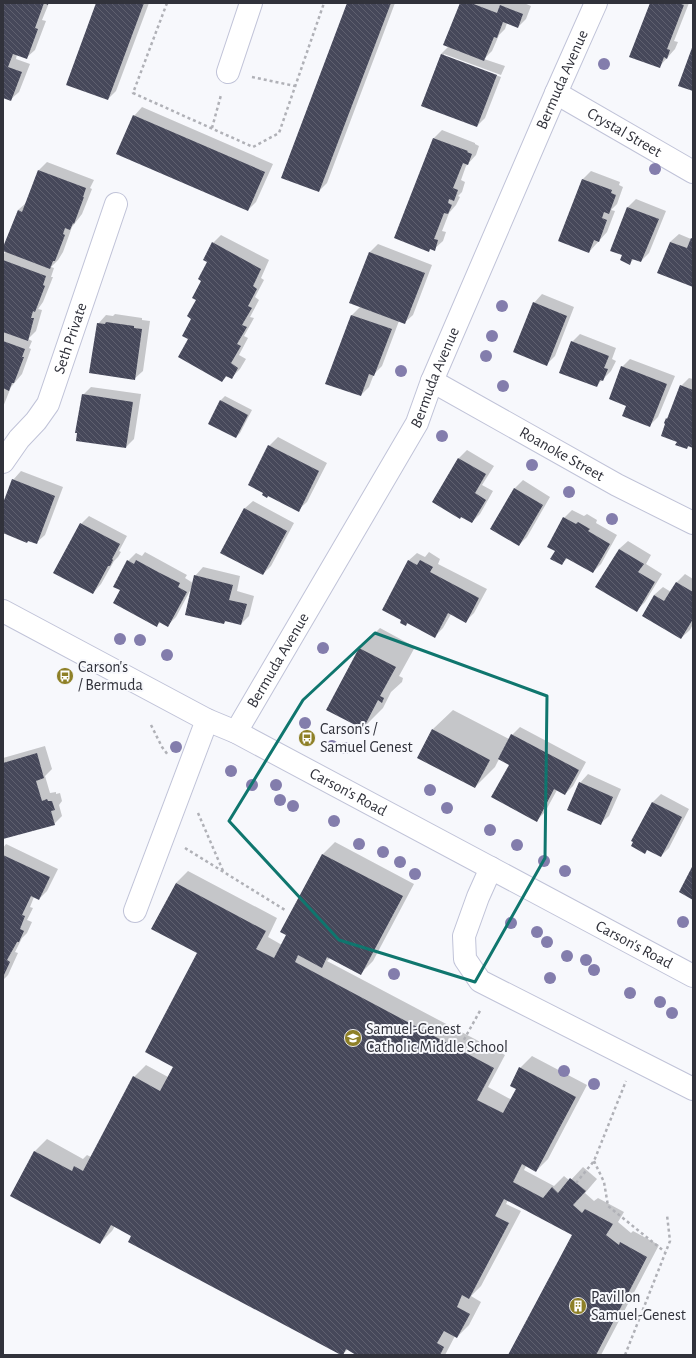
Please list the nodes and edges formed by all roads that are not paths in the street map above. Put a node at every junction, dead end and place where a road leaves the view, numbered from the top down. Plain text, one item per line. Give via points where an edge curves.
1 (251, 3) edge
2 (596, 3) edge
3 (228, 72) road end
4 (556, 93) junction
5 (693, 172) edge
6 (116, 204) dead end
7 (432, 381) junction
8 (3, 462) edge
9 (693, 523) edge
10 (3, 611) edge
11 (207, 720) junction
12 (236, 732) junction
13 (491, 868) junction
14 (135, 911) dead end
15 (693, 976) edge
16 (693, 1090) edge

1 - 3 street
2 - 4 street, Bermuda Avenue
4 - 5 street, Crystal Street
4 - 7 street, Bermuda Avenue
6 - 8 street, Seth Private via 48,404
7 - 9 street, Roanoke Street via 616,485
7 - 12 street, Bermuda Avenue via 417,423
10 - 11 street, Carson's Road
11 - 12 street, Carson's Road
11 - 14 street
12 - 13 street, Carson's Road
13 - 15 street, Carson's Road
13 - 16 street via 464,936 465,959 480,981

